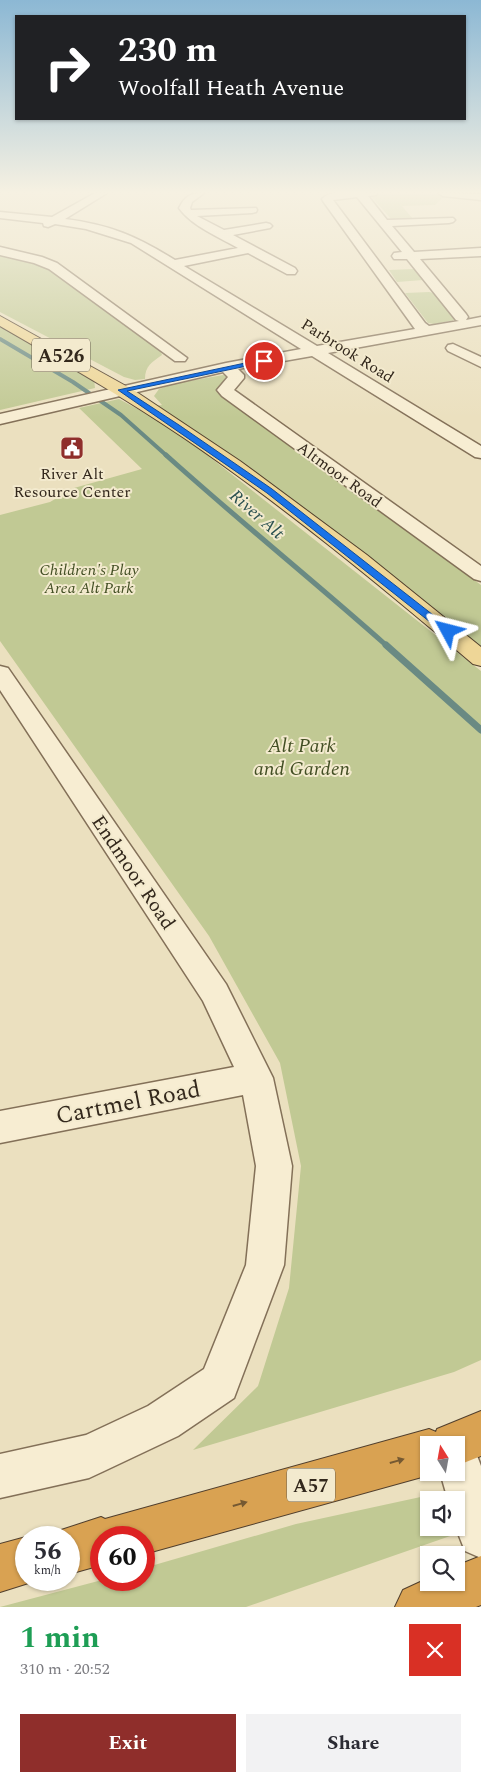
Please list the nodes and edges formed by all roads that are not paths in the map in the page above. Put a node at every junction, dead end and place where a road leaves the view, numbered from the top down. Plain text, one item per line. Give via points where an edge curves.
1 (56, 268) edge
2 (181, 268) edge
3 (293, 268) edge
4 (377, 268) edge
5 (422, 268) edge
6 (273, 274) dead end
7 (0, 320) edge
8 (470, 321) edge
9 (481, 331) edge
10 (428, 332) junction
11 (481, 349) edge
12 (316, 351) junction
13 (196, 356) dead end
14 (180, 358) junction
15 (481, 363) edge
16 (163, 364) dead end
17 (226, 367) junction
18 (121, 390) junction
19 (0, 418) edge
20 (481, 453) edge
21 (481, 575) edge
22 (481, 659) edge
23 (0, 673) edge
24 (256, 1078) junction
25 (0, 1127) edge
26 (481, 1434) edge
27 (465, 1441) edge
28 (420, 1454) edge
29 (0, 1476) edge
30 (464, 1481) edge
31 (155, 1527) edge
32 (481, 1535) edge
33 (15, 1564) edge
34 (0, 1568) edge
35 (481, 1580) edge
36 (420, 1607) edge

1 - 14 street
2 - 12 street, Parbrook Road
3 - 6 street via 298,270
4 - 10 street via 420,326
5 - 8 street
7 - 18 main road, A526
8 - 9 street
8 - 10 street
10 - 12 street
11 - 15 street via 458,351
12 - 17 street
12 - 20 street, Parbrook Road
13 - 14 street
14 - 16 street
17 - 18 street
17 - 21 street, Altmoor Road via 236,375 226,387 228,393
18 - 19 street
18 - 22 main road, A526 via 269,491
23 - 24 street, Endmoor Road via 215,993
24 - 25 street, Cartmel Road
24 - 29 street, Endmoor Road via 274,1166 265,1265 219,1383 163,1421 89,1456
26 - 27 highway
31 -> 28 highway, A57
30 - 32 street
33 - 34 highway
35 - 36 highway

